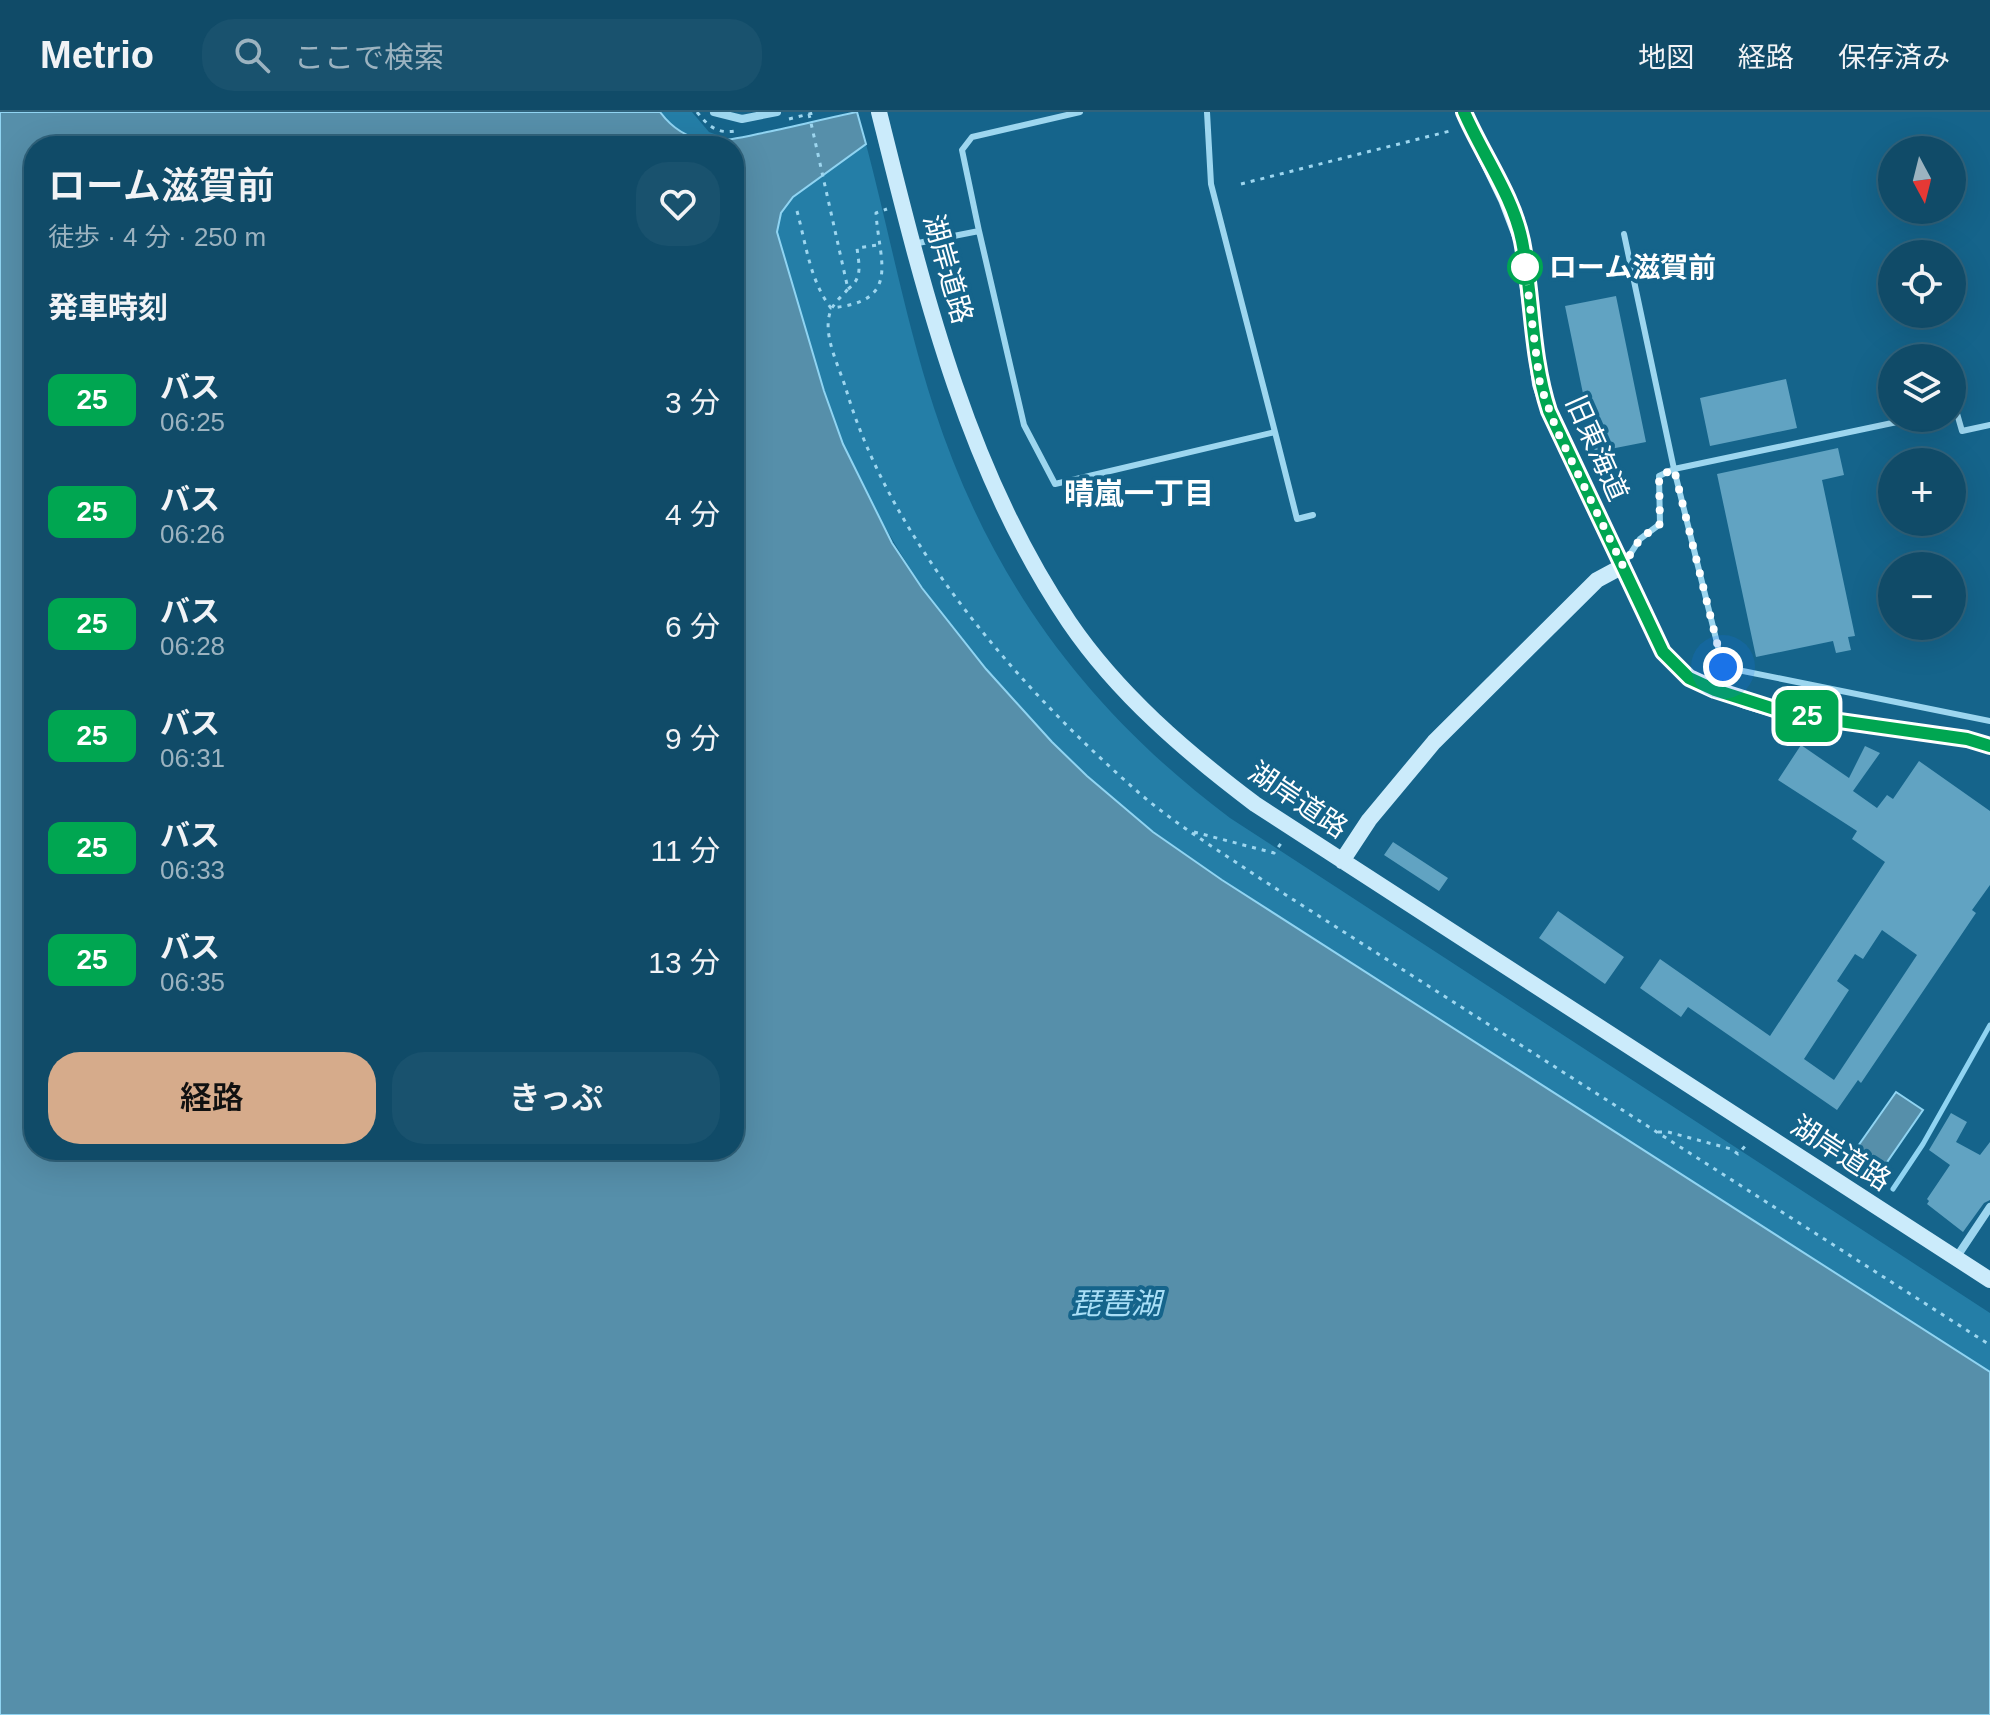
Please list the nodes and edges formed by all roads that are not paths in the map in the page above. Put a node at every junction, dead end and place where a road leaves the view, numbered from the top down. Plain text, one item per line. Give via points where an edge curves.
1 (714, 112) edge
2 (777, 112) edge
3 (879, 112) edge
4 (1080, 112) edge
5 (1207, 112) edge
6 (1467, 119) edge
7 (979, 231) junction
8 (1624, 234) dead end
9 (913, 244) junction
10 (1990, 425) edge
11 (1878, 426) edge
12 (1966, 430) edge
13 (1275, 432) junction
14 (1674, 469) junction
15 (1313, 515) dead end
16 (1623, 566) junction
17 (1990, 721) edge
18 (1990, 746) edge
19 (1342, 861) junction
20 (1990, 1207) edge
21 (1956, 1258) junction
22 (1990, 1280) edge

1 - 2 street via 742,119
3 - 9 main road, 湖岸道路
4 - 7 lane via 972,137 962,150
5 - 13 lane via 1211,184
6 - 16 main road, 旧東海道 via 1522,241 1540,384 1549,411
7 - 9 lane
7 - 13 lane via 1024,425 1055,484
8 - 14 lane
9 - 19 main road, 湖岸道路 via 978,449 1022,545 1070,624 1116,680 1205,766
10 - 12 lane
11 - 14 lane
13 - 15 lane via 1297,519
14 - 16 lane via 1659,476 1660,524 1640,539
14 - 17 lane via 1723,667
16 - 18 main road, 旧東海道 via 1663,652 1689,678 1790,714
16 - 19 main road via 1597,580 1434,742
19 - 21 main road, 湖岸道路
20 - 21 street
21 - 22 main road, 湖岸道路

